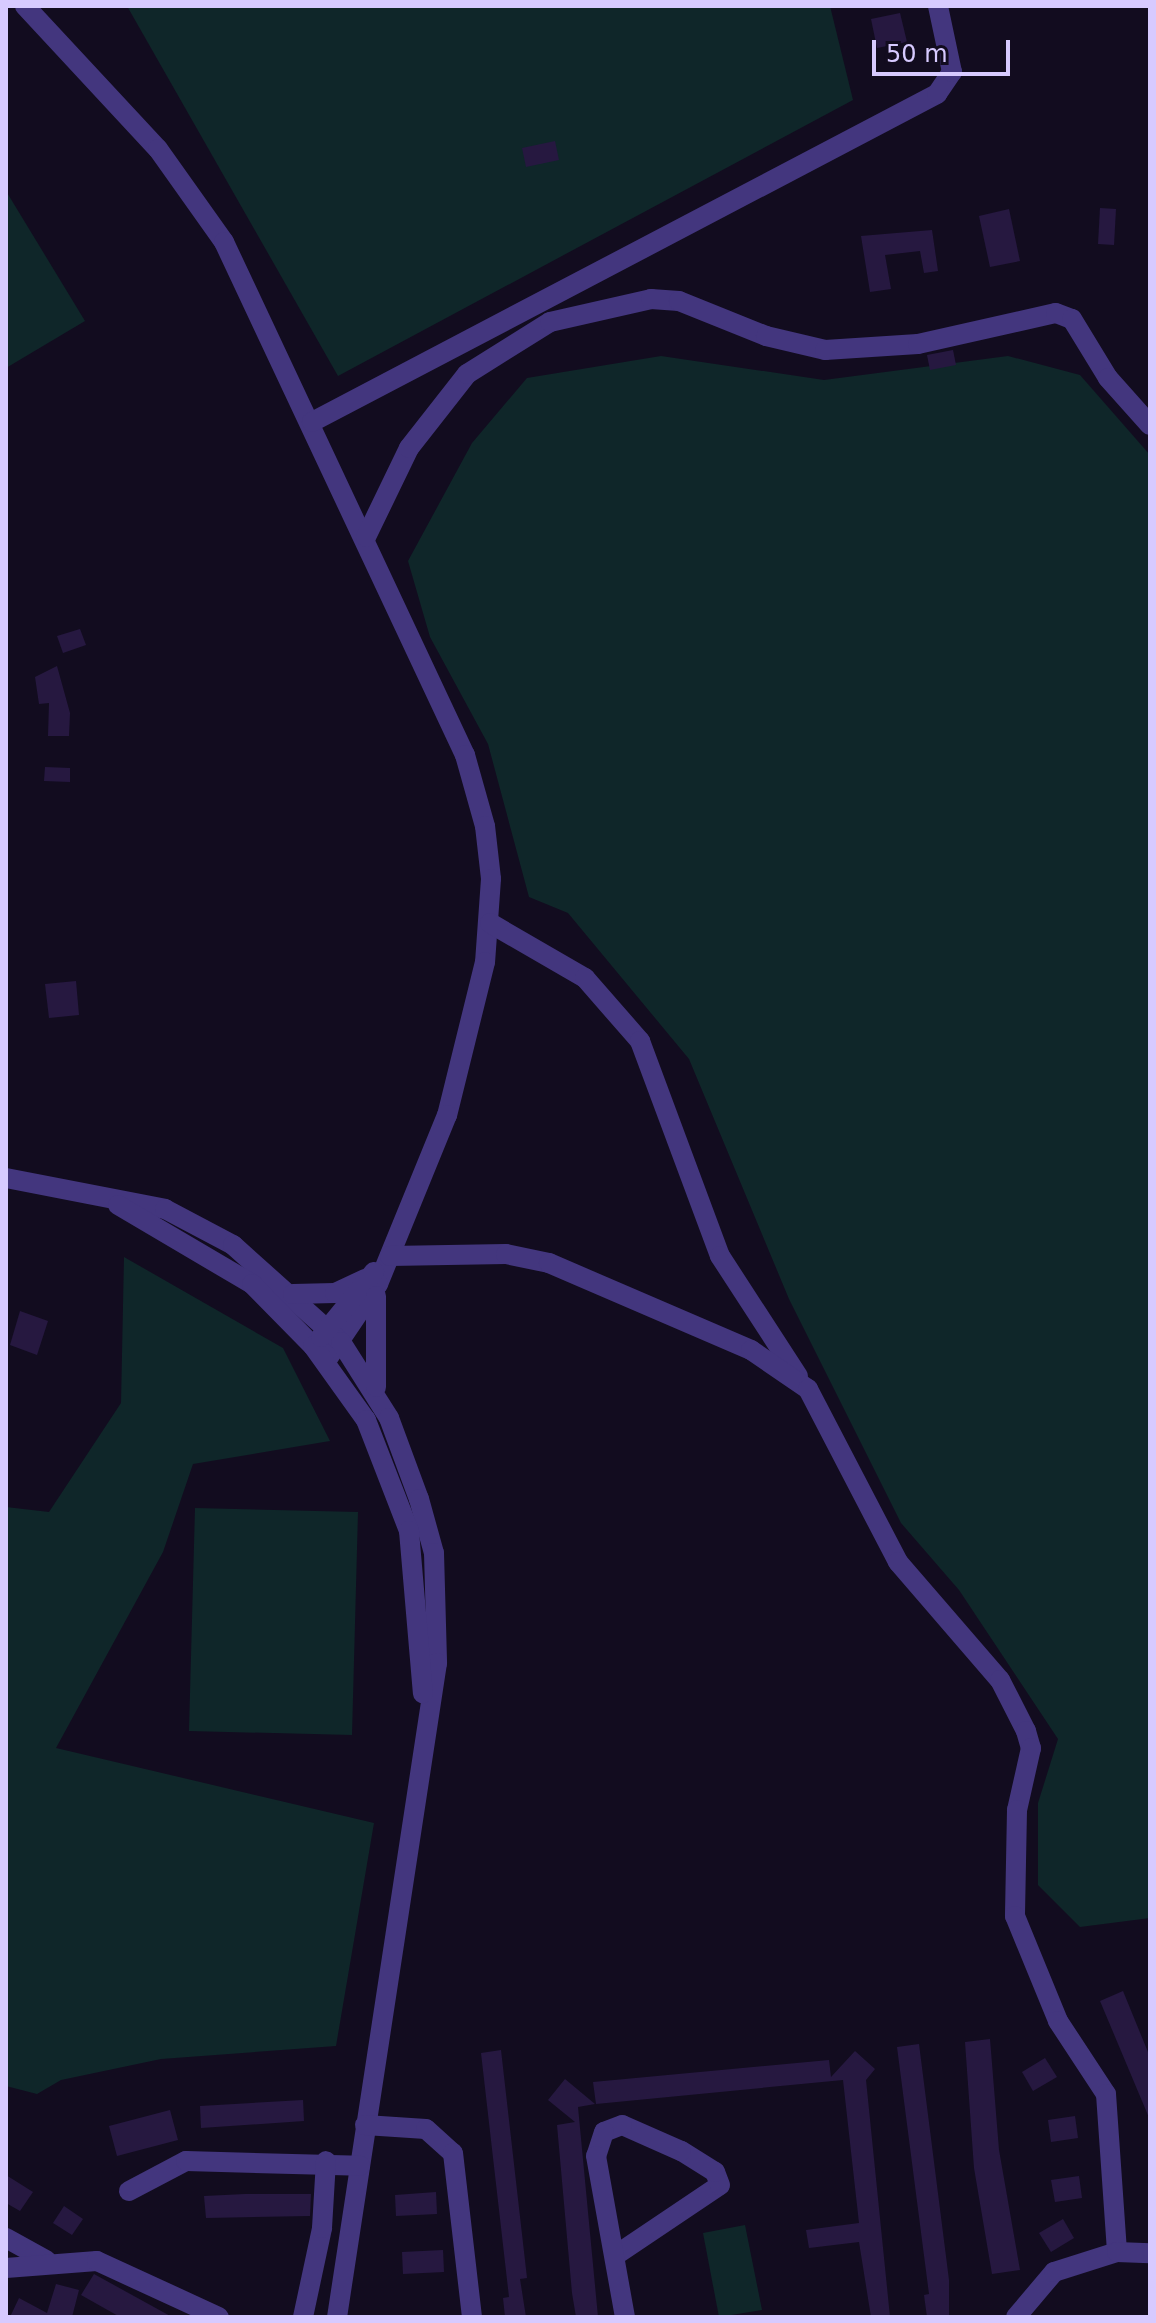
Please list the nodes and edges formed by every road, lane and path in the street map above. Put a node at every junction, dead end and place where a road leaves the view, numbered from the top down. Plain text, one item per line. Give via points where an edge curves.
1 (25, 6) edge
2 (938, 6) edge
3 (312, 422) junction
4 (1150, 425) edge
5 (366, 537) junction
6 (490, 923) junction
7 (6, 1178) edge
8 (106, 1198) junction
9 (388, 1259) junction
10 (373, 1281) junction
11 (293, 1294) junction
12 (335, 1334) junction
13 (320, 1354) junction
14 (808, 1389) junction
15 (377, 1394) junction
16 (425, 1741) junction
17 (365, 2125) junction
18 (326, 2161) junction
19 (360, 2166) junction
20 (129, 2191) dead end
21 (6, 2238) edge
22 (1117, 2252) junction
23 (1150, 2253) edge
24 (616, 2255) junction
25 (46, 2260) junction
26 (6, 2268) edge
27 (219, 2317) edge
28 (303, 2317) edge
29 (337, 2317) edge
30 (472, 2317) edge
31 (625, 2317) edge
32 (1016, 2317) edge

1 - 3 street via 182,178 224,242
2 - 3 street via 952,72 937,94
3 - 5 street
4 - 5 street via 1108,378 1072,319 1056,313 918,344 825,350 766,336 679,301 651,299 550,322 467,374 409,448
5 - 6 street via 465,755 485,826
6 - 9 street via 447,1115
6 - 14 street via 585,978 640,1041 720,1256
7 - 8 street
8 - 11 street via 204,1226
8 - 13 street via 220,1260
9 - 10 street
9 - 14 street via 506,1254 549,1263 751,1350
10 - 11 street via 335,1293
10 - 12 street
10 - 15 street
11 - 12 street
12 - 13 street
12 - 15 street
13 - 16 street via 377,1442 409,1531
14 - 22 street via 898,1562 1000,1680 1026,1731 1031,1748 1017,1810 1015,1916 1058,2021 1106,2094
15 - 16 street via 434,1553 440,1625
16 - 17 street
17 - 19 street
17 - 30 street via 426,2129 453,2153
18 - 19 street
18 - 20 street via 186,2161
18 - 28 street via 322,2228
19 - 29 street
21 - 25 street
22 - 23 street
22 - 32 street via 1054,2272
24 - 24 street via 597,2147 604,2132 622,2125 681,2151 715,2172 720,2185
24 - 31 street
25 - 26 street
25 - 27 street via 97,2261

